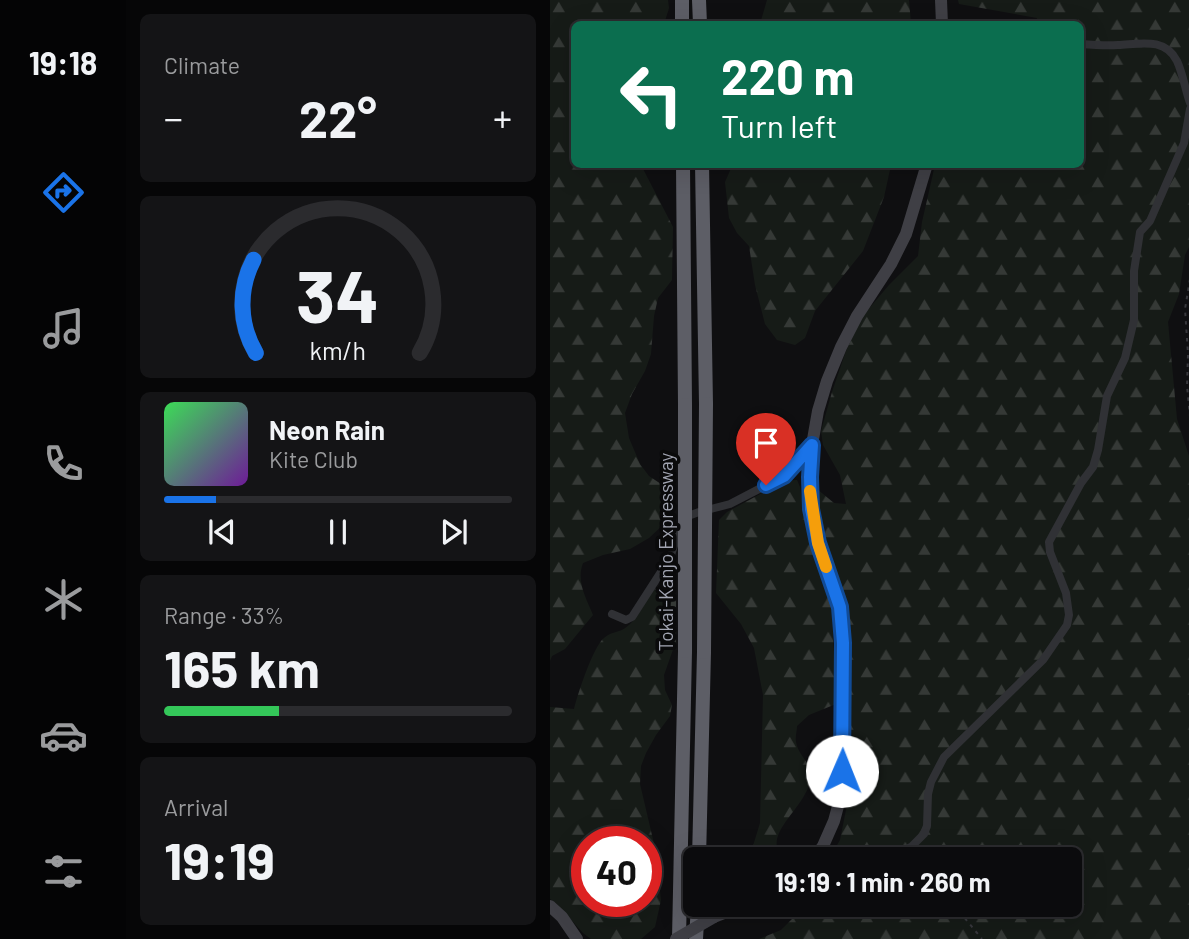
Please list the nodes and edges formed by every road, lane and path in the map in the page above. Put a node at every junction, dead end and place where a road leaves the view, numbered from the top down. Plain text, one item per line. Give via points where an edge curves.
1 (682, 0) edge
2 (941, 0) edge
3 (682, 21) edge
4 (943, 21) edge
5 (1084, 44) edge
6 (1189, 103) edge
7 (1189, 109) edge
8 (683, 168) edge
9 (702, 168) edge
10 (926, 168) edge
11 (1189, 279) edge
12 (1189, 416) edge
13 (812, 445) junction
14 (612, 614) dead end
15 (699, 847) edge
16 (822, 847) edge
17 (909, 847) edge
18 (550, 906) edge
19 (697, 917) edge
20 (716, 917) edge
21 (964, 917) edge
22 (577, 939) edge
23 (677, 939) edge
24 (696, 939) edge
25 (982, 939) edge

1 - 3 highway
2 - 4 street
5 - 6 street via 1163,46 1177,61
7 - 17 street via 1184,143 1150,221 1140,232 1134,320 1125,358 1107,396 1093,467 1049,542 1066,593 1067,625 1043,660 944,757 928,794 927,826
8 - 23 highway, Tokai-Kanjo Expressway, bridge via 685,651
9 - 15 highway, Tokai-Kanjo Expressway, bridge via 706,513
10 - 13 street via 906,234 831,369
11 - 12 path via 1185,309
13 - 14 street via 784,476 730,504 688,516 670,558 632,617 626,620
13 - 16 street via 811,509 840,607 843,643 841,795
18 - 22 street
19 - 24 highway
20 - 23 street, bridge
21 - 25 path

